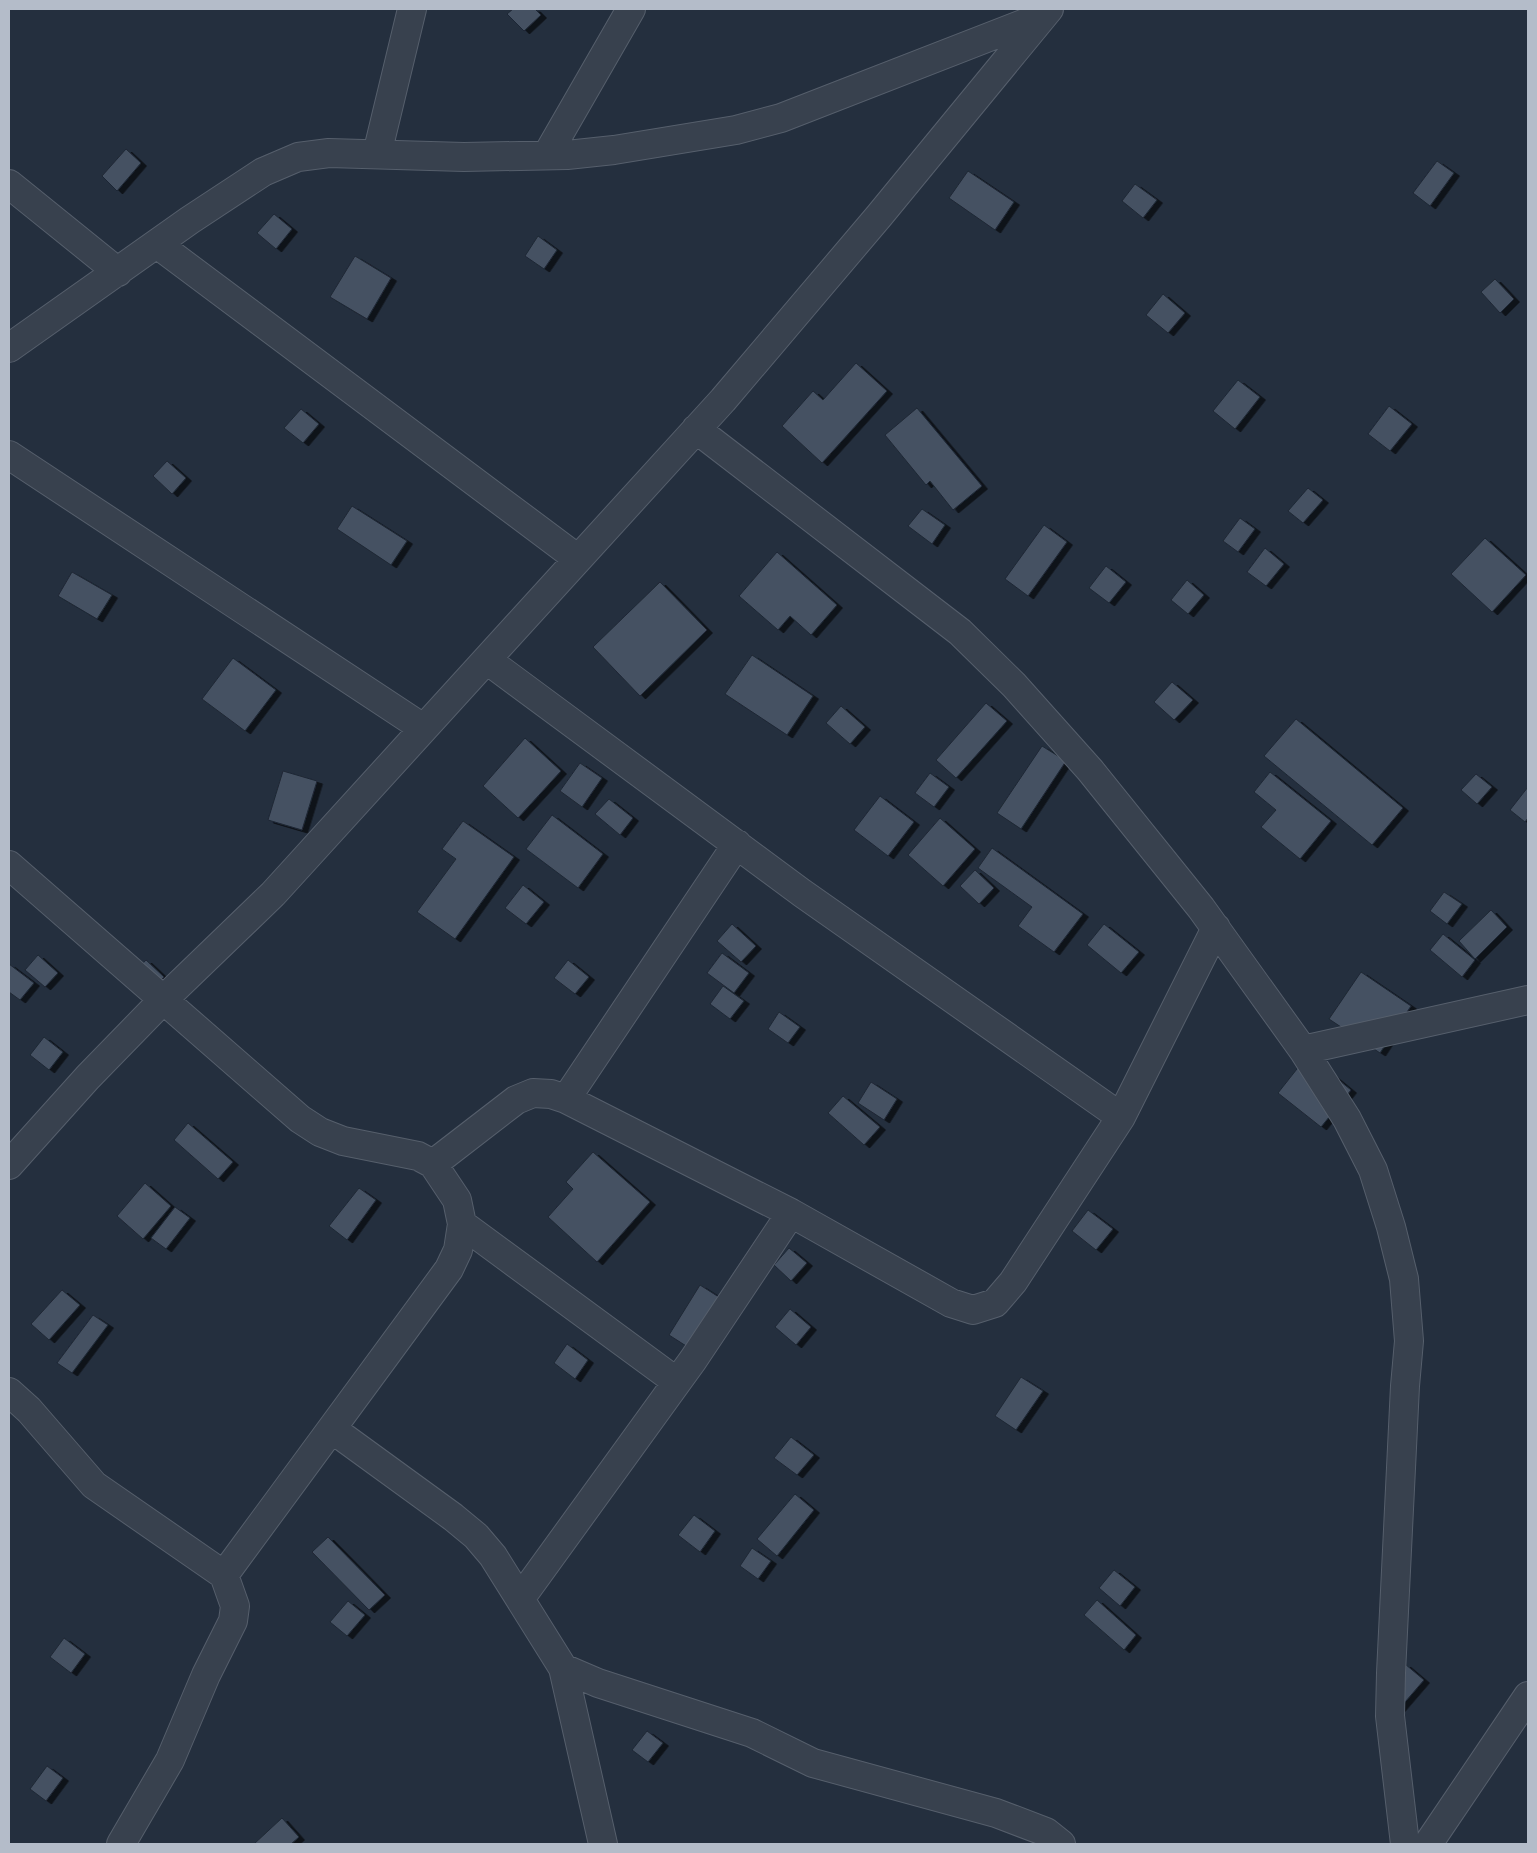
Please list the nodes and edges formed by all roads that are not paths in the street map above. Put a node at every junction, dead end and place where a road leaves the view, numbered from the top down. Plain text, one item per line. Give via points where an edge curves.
1 (412, 9) edge
2 (632, 9) edge
3 (1050, 11) edge
4 (377, 154) junction
5 (547, 155) junction
6 (9, 184) edge
7 (157, 244) junction
8 (118, 272) junction
9 (9, 348) edge
10 (696, 429) junction
11 (9, 455) edge
12 (578, 559) junction
13 (487, 660) junction
14 (423, 728) junction
15 (737, 844) junction
16 (9, 865) edge
17 (1216, 928) junction
18 (163, 1000) junction
19 (1528, 1000) edge
20 (1304, 1050) junction
21 (566, 1100) junction
22 (1121, 1118) junction
23 (433, 1164) junction
24 (9, 1165) edge
25 (791, 1213) junction
26 (462, 1224) junction
27 (677, 1382) junction
28 (9, 1392) edge
29 (332, 1428) junction
30 (224, 1575) junction
31 (520, 1599) junction
32 (563, 1668) junction
33 (1528, 1696) edge
34 (121, 1844) edge
35 (603, 1844) edge
36 (1061, 1844) edge
37 (1405, 1844) edge
38 (1428, 1844) edge

1 - 4 street
2 - 5 street
3 - 5 street via 781,118 736,130 614,150
3 - 10 street
4 - 5 street via 464,158
4 - 7 street via 329,153 298,157 263,172
6 - 8 street
7 - 8 street
7 - 12 street
8 - 9 street
10 - 12 street
10 - 17 street via 960,632 1014,685 1090,770
11 - 14 street
12 - 13 street
13 - 14 street
13 - 15 street
14 - 18 street via 273,894
15 - 21 street
15 - 22 street
16 - 18 street
17 - 20 street
17 - 22 street
18 - 23 street via 300,1119 320,1132 343,1142 418,1156
18 - 24 street
19 - 20 street
20 - 37 street via 1347,1119 1373,1170 1404,1279 1409,1341 1390,1716
21 - 23 street via 551,1094 533,1093 516,1100
21 - 25 street
22 - 25 street via 1013,1282 995,1303 973,1310 951,1304
23 - 26 street via 457,1200
25 - 27 street
26 - 27 street
26 - 29 street via 458,1250 449,1269
27 - 31 street
28 - 30 street via 29,1410 94,1485
29 - 30 street
29 - 31 street via 476,1536
30 - 34 street via 235,1606 233,1621 170,1760
31 - 32 street
32 - 35 street
32 - 36 street via 752,1733 813,1763 996,1813 1046,1832
33 - 38 street

